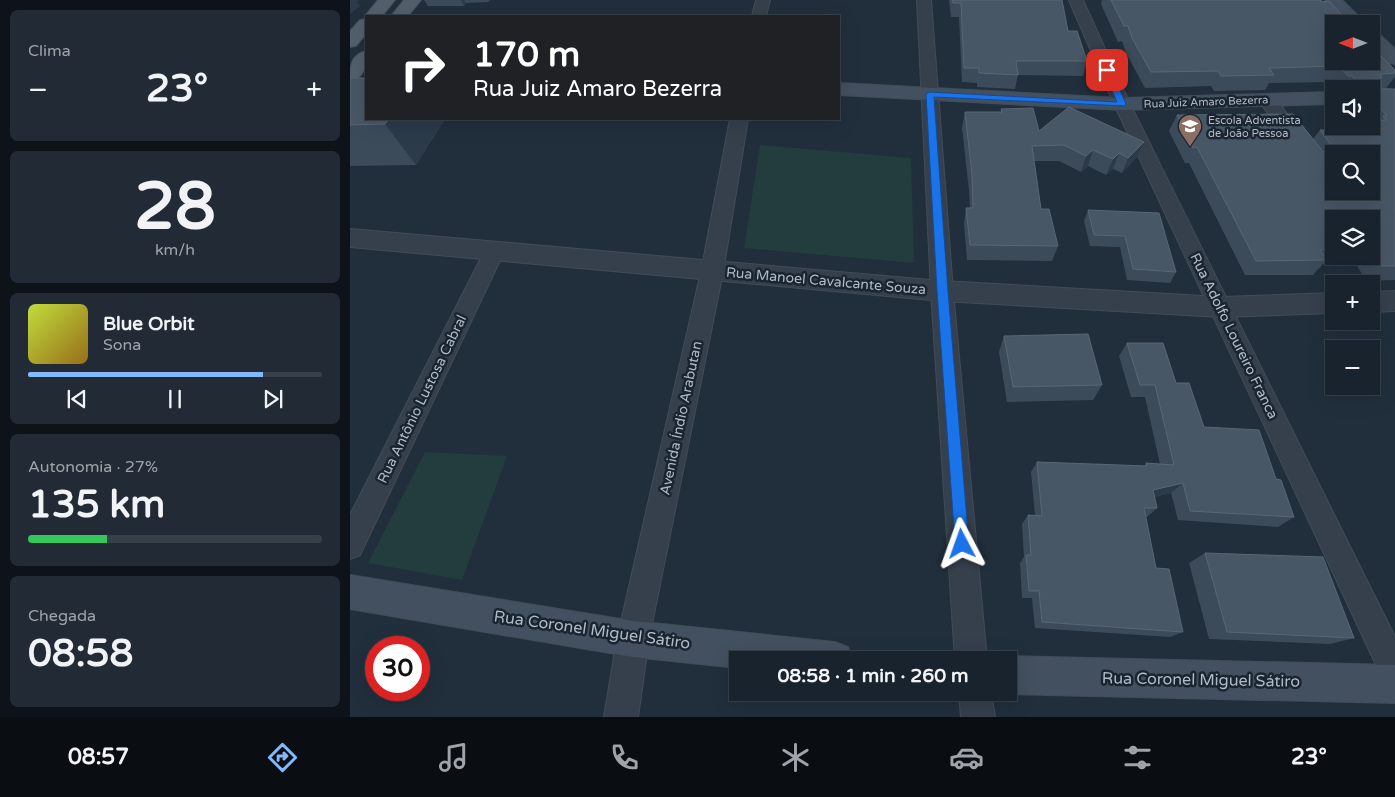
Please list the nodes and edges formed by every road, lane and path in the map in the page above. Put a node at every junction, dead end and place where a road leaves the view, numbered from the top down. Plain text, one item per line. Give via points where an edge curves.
1 (387, 0) edge
2 (413, 0) edge
3 (763, 0) edge
4 (924, 0) edge
5 (1076, 0) edge
6 (1333, 0) edge
7 (374, 15) edge
8 (401, 15) edge
9 (759, 15) edge
10 (1349, 15) edge
11 (365, 25) edge
12 (350, 42) edge
13 (1380, 45) edge
14 (350, 54) edge
15 (365, 56) edge
16 (365, 57) edge
17 (1395, 59) edge
18 (350, 76) edge
19 (840, 88) edge
20 (930, 94) junction
21 (1325, 98) edge
22 (1267, 100) junction
23 (1122, 104) junction
24 (1280, 117) edge
25 (740, 120) edge
26 (350, 238) edge
27 (494, 252) junction
28 (712, 272) junction
29 (942, 291) junction
30 (1395, 301) edge
31 (1380, 302) edge
32 (1325, 303) edge
33 (1221, 307) junction
34 (350, 545) edge
35 (350, 592) edge
36 (633, 640) junction
37 (744, 651) edge
38 (970, 651) edge
39 (1395, 671) edge
40 (1017, 675) edge
41 (1395, 684) edge
42 (975, 701) edge
43 (621, 717) edge
44 (978, 717) edge

1 - 7 main road
2 - 8 main road
3 - 9 street
4 - 20 street
5 - 23 street, Rua Adolfo Loureiro Franca
6 - 10 main road
11 - 12 main road
13 - 17 main road
14 - 15 main road
16 - 18 main road
19 - 20 main road, Rua Juiz Amaro Bezerra
20 - 23 main road, Rua Juiz Amaro Bezerra
20 - 29 street
21 - 22 main road, Rua Juiz Amaro Bezerra
22 - 23 main road, Rua Juiz Amaro Bezerra
22 - 24 street
23 - 33 street, Rua Adolfo Loureiro Franca
25 - 28 street, Avenida Índio Arabutan
26 - 27 street, Rua Manoel Cavalcante Souza
27 - 28 street, Rua Manoel Cavalcante Souza
27 - 34 street, Rua Antônio Lustosa Cabral
28 - 29 street, Rua Manoel Cavalcante Souza
28 - 36 street, Avenida Índio Arabutan
29 - 33 street, Rua Manoel Cavalcante Souza
29 - 38 street
30 - 31 street
32 - 33 street, Rua Manoel Cavalcante Souza
33 - 39 street, Rua Adolfo Loureiro Franca
35 - 36 main road, Rua Coronel Miguel Sátiro
36 - 37 main road, Rua Coronel Miguel Sátiro
36 - 43 street, Avenida Índio Arabutan
40 - 41 main road, Rua Coronel Miguel Sátiro
42 - 44 street

